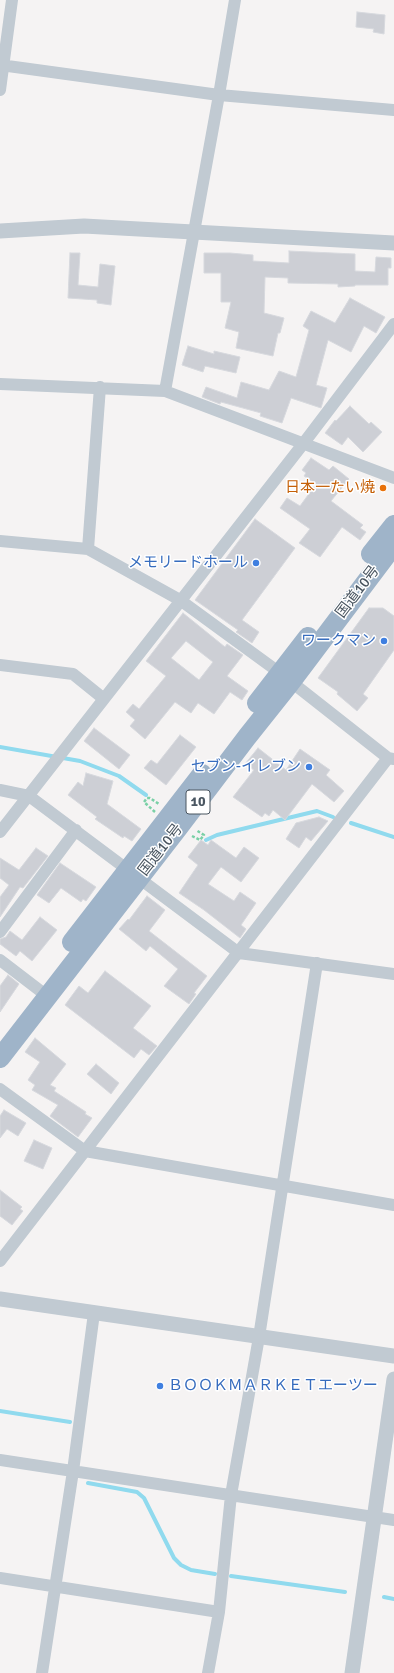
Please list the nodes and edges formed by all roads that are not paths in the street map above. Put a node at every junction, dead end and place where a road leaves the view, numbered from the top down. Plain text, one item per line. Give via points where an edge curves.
1 (12, 0) edge
2 (235, 0) edge
3 (2, 65) edge
4 (0, 90) edge
5 (219, 95) junction
6 (394, 110) edge
7 (0, 231) edge
8 (194, 231) junction
9 (394, 243) edge
10 (394, 324) edge
11 (0, 384) edge
12 (100, 388) junction
13 (165, 391) junction
14 (303, 444) junction
15 (394, 478) edge
16 (394, 524) edge
17 (0, 541) edge
18 (394, 545) edge
19 (88, 549) junction
20 (180, 600) junction
21 (0, 665) edge
22 (285, 678) junction
23 (104, 699) junction
24 (391, 759) edge
25 (0, 790) edge
26 (29, 796) junction
27 (76, 830) junction
28 (0, 832) edge
29 (133, 874) junction
30 (0, 932) edge
31 (239, 953) junction
32 (0, 960) edge
33 (317, 963) junction
34 (394, 974) edge
35 (42, 993) junction
36 (0, 1036) edge
37 (0, 1058) edge
38 (0, 1089) edge
39 (85, 1151) junction
40 (283, 1184) junction
41 (394, 1204) edge
42 (0, 1260) edge
43 (0, 1299) edge
44 (94, 1313) junction
45 (259, 1337) junction
46 (394, 1356) edge
47 (394, 1379) edge
48 (0, 1460) edge
49 (73, 1471) junction
50 (231, 1495) junction
51 (375, 1517) junction
52 (394, 1520) edge
53 (0, 1578) edge
54 (55, 1586) junction
55 (219, 1612) junction
56 (42, 1673) edge
57 (208, 1673) edge
58 (352, 1673) edge

1 - 3 street
2 - 5 street
3 - 4 street
3 - 5 street
5 - 6 street
5 - 8 street
7 - 8 street via 84,226
8 - 9 street
8 - 13 street
10 - 14 street
11 - 12 street
12 - 13 street
12 - 19 street
13 - 14 street
14 - 15 street
14 - 20 street
16 - 22 highway, 国道10号 / 10
17 - 19 street
18 - 22 highway, 国道10号 / 10
19 - 20 street
20 - 22 street
20 - 23 street
21 - 23 street via 73,674
22 - 24 street
22 - 29 highway, 国道10号 / 10 via 247,737
23 - 26 street
24 - 31 street
25 - 26 street
26 - 27 street
26 - 28 street
27 - 29 street
27 - 30 street
29 - 31 street
29 - 35 highway, 国道10号 / 10
31 - 33 street
31 - 39 street
32 - 35 street
33 - 34 street
33 - 40 street
35 - 36 highway, 国道10号 / 10
35 - 37 highway, 国道10号 / 10
38 - 39 street
39 - 40 street
39 - 42 street
40 - 41 street
40 - 45 street
43 - 44 street
44 - 45 street
44 - 49 street
45 - 46 street
45 - 50 street
47 - 51 street
48 - 49 street
49 - 50 street
49 - 54 street
50 - 51 street
50 - 55 street
51 - 52 street
51 - 58 street
53 - 54 street
54 - 55 street
54 - 56 street
55 - 57 street

